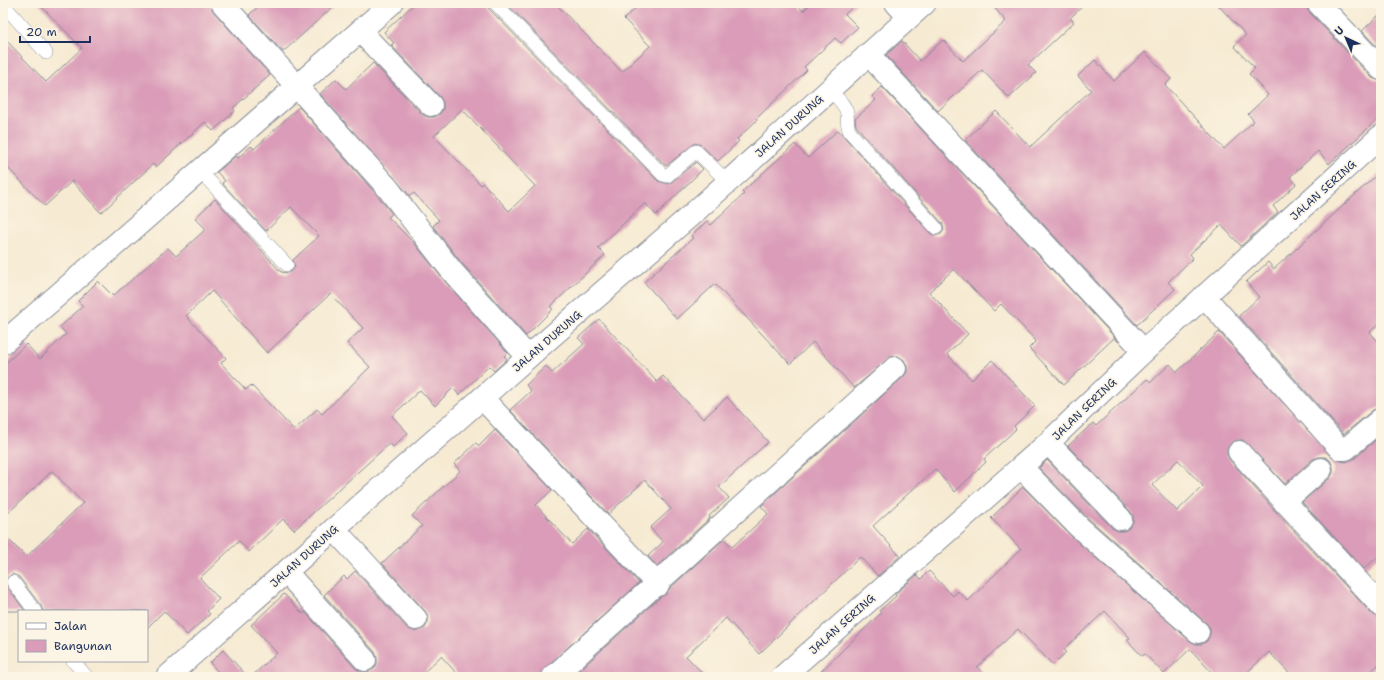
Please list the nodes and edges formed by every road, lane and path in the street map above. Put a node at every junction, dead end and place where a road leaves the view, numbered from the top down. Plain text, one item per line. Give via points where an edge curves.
1 (222, 3) edge
2 (392, 3) edge
3 (495, 3) edge
4 (925, 3) edge
5 (1318, 3) edge
6 (3, 4) edge
7 (903, 10) edge
8 (361, 32) junction
9 (46, 54) dead end
10 (868, 54) junction
11 (1381, 69) edge
12 (296, 88) junction
13 (829, 89) junction
14 (431, 105) dead end
15 (1381, 136) edge
16 (201, 172) junction
17 (727, 181) junction
18 (936, 228) dead end
19 (287, 264) dead end
20 (1204, 296) junction
21 (3, 344) edge
22 (1144, 351) junction
23 (528, 357) junction
24 (895, 368) dead end
25 (482, 398) junction
26 (1381, 419) edge
27 (1048, 443) junction
28 (1239, 452) dead end
29 (1021, 467) junction
30 (1321, 469) dead end
31 (1284, 502) junction
32 (1121, 519) dead end
33 (334, 529) junction
34 (286, 572) junction
35 (14, 582) dead end
36 (658, 584) junction
37 (1381, 606) edge
38 (34, 610) edge
39 (416, 619) dead end
40 (1198, 632) dead end
41 (365, 660) dead end
42 (75, 662) edge
43 (87, 677) edge
44 (167, 677) edge
45 (554, 677) edge
46 (782, 677) edge

1 - 12 street
2 - 8 street
3 - 17 lane via 663,175 667,176 696,151
4 - 7 street, JALAN DURUNG
5 - 11 street
6 - 9 lane
7 - 10 street, JALAN DURUNG
8 - 12 street
8 - 14 street
10 - 13 street, JALAN DURUNG
10 - 22 street
12 - 16 street
12 - 23 street via 387,187 451,270
13 - 17 street, JALAN DURUNG
13 - 18 lane via 845,108 846,124 850,132
15 - 20 street, JALAN SERING via 1332,183
16 - 19 lane
16 - 21 street
17 - 23 street, JALAN DURUNG
20 - 22 street, JALAN SERING
20 - 26 street via 1340,448 1346,449
22 - 27 street, JALAN SERING
23 - 25 street, JALAN DURUNG
24 - 36 street
25 - 33 street, JALAN DURUNG
25 - 36 street
27 - 29 street, JALAN SERING
27 - 32 street
28 - 31 street
29 - 40 street via 1080,527
29 - 46 street, JALAN SERING
30 - 31 street
31 - 37 street
33 - 34 street, JALAN DURUNG
33 - 39 street
34 - 41 street
34 - 44 street, JALAN DURUNG
35 - 38 lane
36 - 45 street
42 - 43 lane

